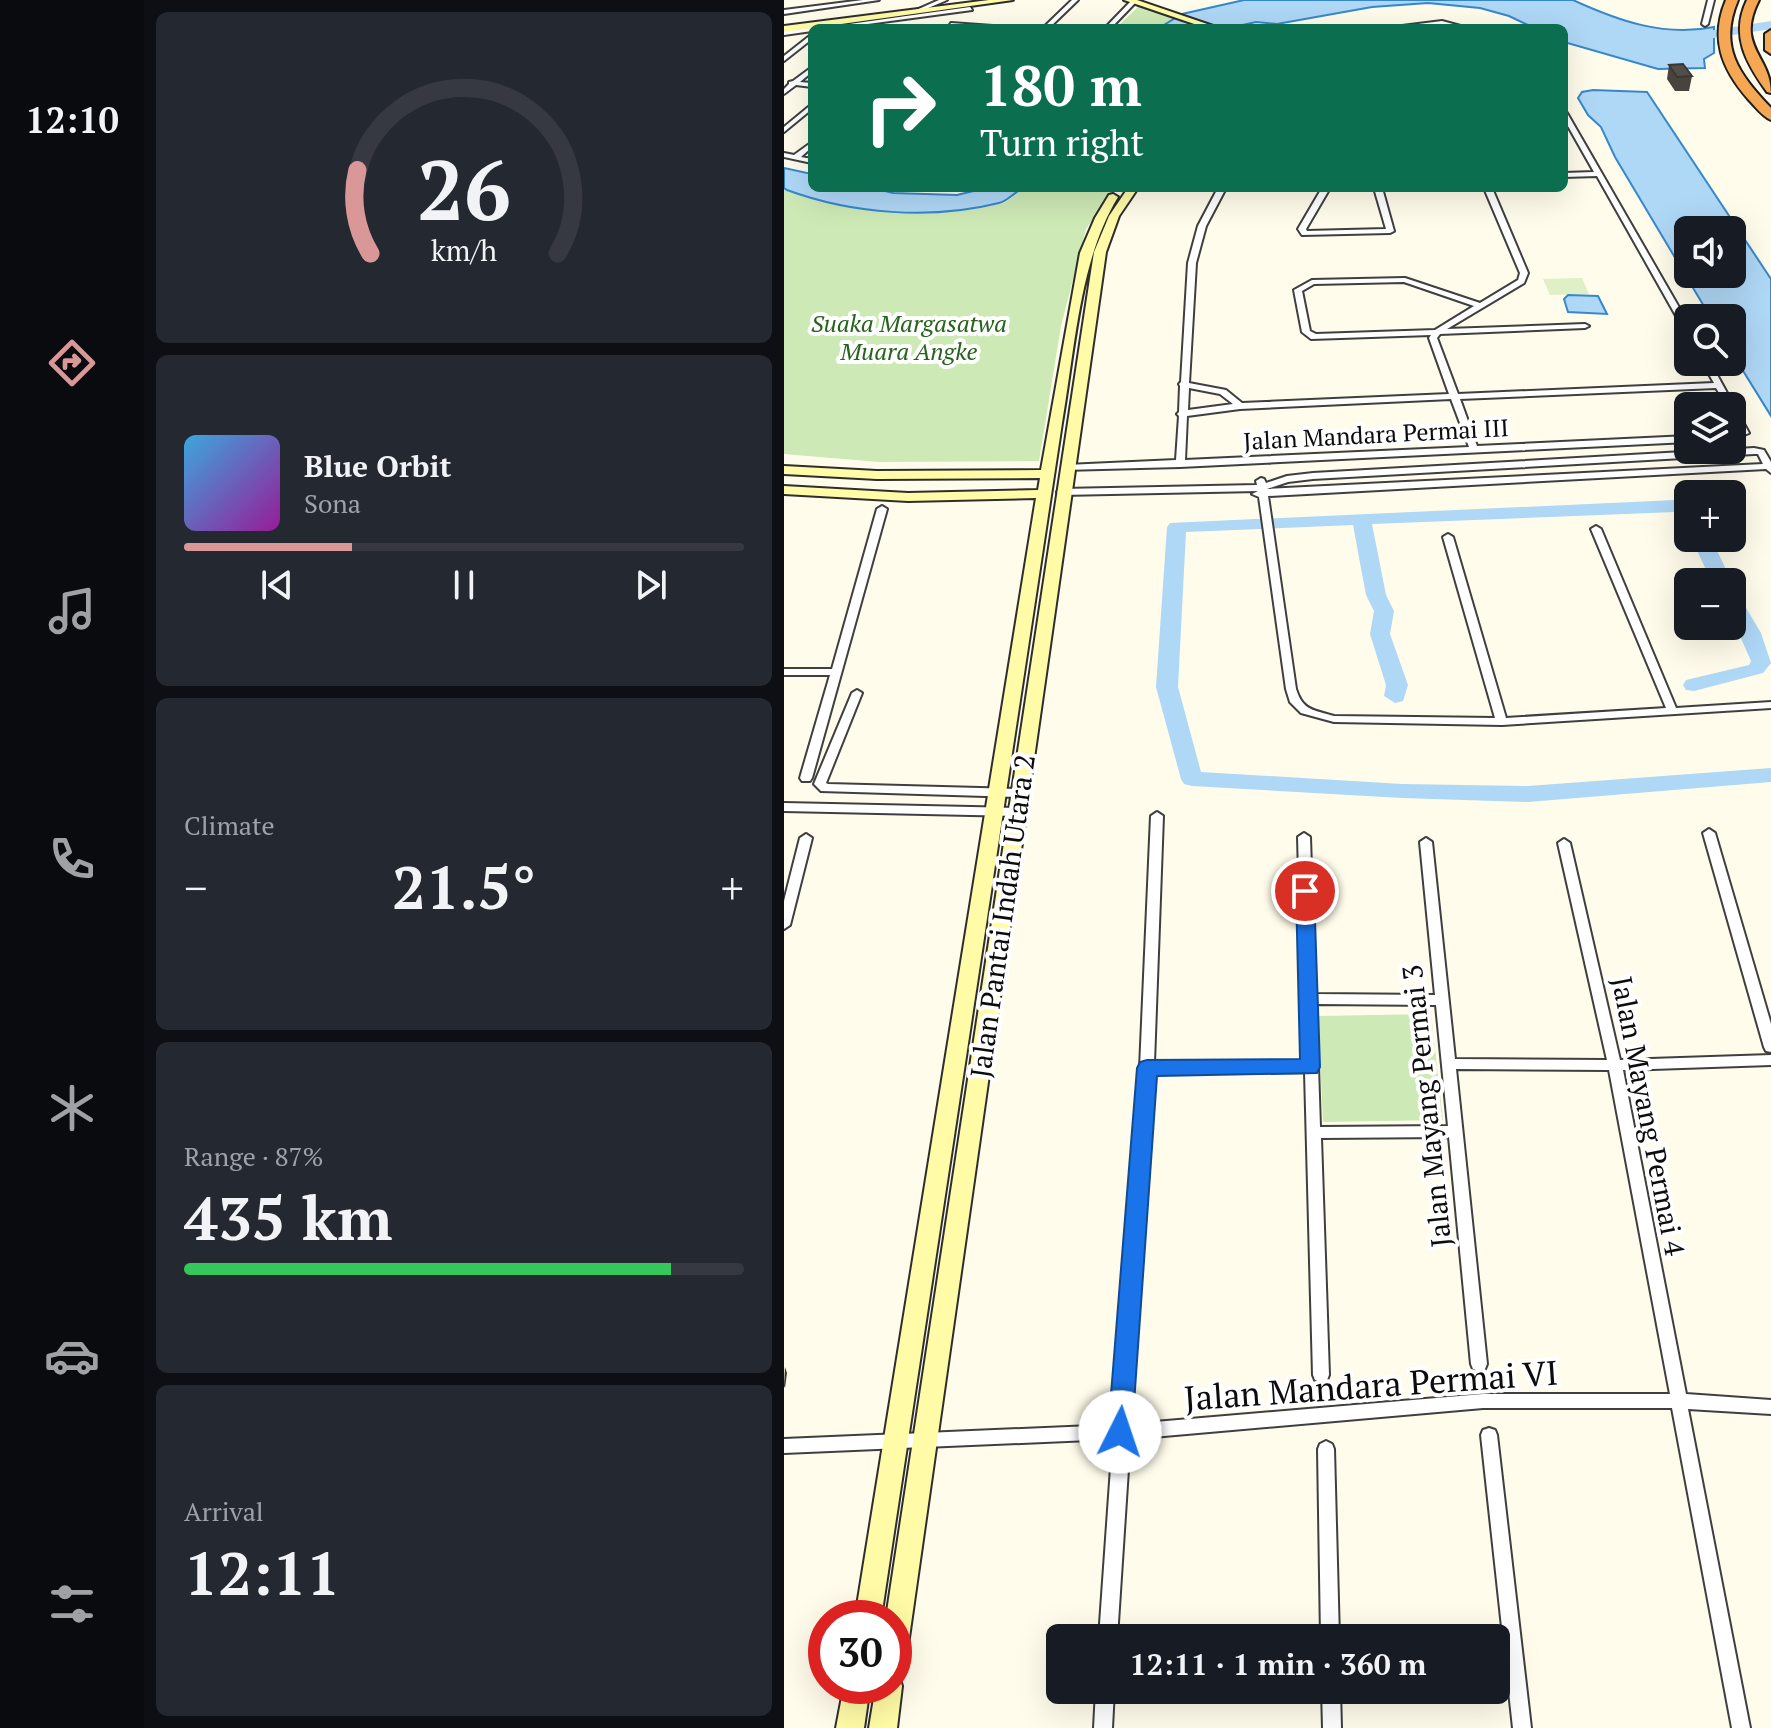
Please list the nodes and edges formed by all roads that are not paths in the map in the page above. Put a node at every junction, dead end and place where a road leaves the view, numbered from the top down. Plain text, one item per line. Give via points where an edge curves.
1 (816, 0) edge
2 (876, 0) edge
3 (991, 0) edge
4 (1009, 0) edge
5 (1075, 0) edge
6 (1145, 0) edge
7 (1711, 0) edge
8 (1732, 0) edge
9 (864, 1) edge
10 (1130, 1) edge
11 (1755, 1) edge
12 (948, 4) edge
13 (828, 6) junction
14 (970, 7) junction
15 (786, 10) edge
16 (1174, 12) junction
17 (917, 14) junction
18 (871, 22) junction
19 (1728, 23) junction
20 (839, 24) edge
21 (855, 24) edge
22 (869, 24) edge
23 (908, 24) edge
24 (951, 24) edge
25 (1050, 24) edge
26 (1111, 24) edge
27 (1205, 24) edge
28 (1216, 24) edge
29 (1705, 24) dead end
30 (808, 28) edge
31 (808, 29) edge
32 (784, 31) edge
33 (1771, 34) edge
34 (808, 39) edge
35 (1730, 54) junction
36 (784, 59) edge
37 (1769, 61) edge
38 (808, 72) edge
39 (787, 86) edge
40 (808, 87) edge
41 (1771, 89) edge
42 (1771, 104) edge
43 (808, 109) edge
44 (1771, 116) edge
45 (1568, 120) edge
46 (784, 130) edge
47 (808, 147) edge
48 (784, 155) edge
49 (796, 157) junction
50 (808, 160) edge
51 (1599, 174) junction
52 (1568, 175) edge
53 (1116, 192) edge
54 (1130, 192) edge
55 (1220, 192) edge
56 (1324, 192) edge
57 (1379, 192) edge
58 (1490, 192) edge
59 (1479, 305) junction
60 (1674, 305) edge
61 (1585, 326) dead end
62 (1437, 332) junction
63 (1715, 376) edge
64 (1183, 384) junction
65 (1720, 385) junction
66 (1724, 392) edge
67 (1455, 395) junction
68 (1240, 406) junction
69 (1181, 414) junction
70 (1674, 440) edge
71 (1474, 449) junction
72 (1180, 464) junction
73 (1770, 468) edge
74 (784, 470) edge
75 (840, 473) junction
76 (1045, 474) junction
77 (1064, 482) junction
78 (1264, 486) junction
79 (784, 490) edge
80 (828, 493) junction
81 (1042, 494) junction
82 (1178, 498) dead end
83 (882, 509) dead end
84 (1039, 518) junction
85 (1596, 529) dead end
86 (1448, 537) dead end
87 (784, 672) edge
88 (837, 672) junction
89 (857, 693) dead end
90 (1771, 705) edge
91 (1672, 710) junction
92 (1502, 722) junction
93 (806, 778) dead end
94 (994, 802) junction
95 (1019, 802) junction
96 (784, 807) edge
97 (1157, 816) dead end
98 (1709, 833) dead end
99 (1304, 837) dead end
100 (806, 838) dead end
101 (1426, 842) dead end
102 (1564, 843) dead end
103 (784, 925) edge
104 (1308, 999) junction
105 (1764, 999) edge
106 (1442, 1000) junction
107 (1771, 1047) edge
108 (1771, 1060) edge
109 (1448, 1064) junction
110 (1615, 1065) junction
111 (1310, 1067) junction
112 (1147, 1068) junction
113 (1455, 1131) junction
114 (1313, 1133) junction
115 (1479, 1364) dead end
116 (1321, 1375) dead end
117 (1677, 1401) junction
118 (1771, 1407) edge
119 (1120, 1432) junction
120 (1489, 1435) dead end
121 (925, 1441) junction
122 (898, 1443) junction
123 (784, 1446) edge
124 (1326, 1449) dead end
125 (871, 1600) edge
126 (902, 1600) edge
127 (1109, 1624) edge
128 (1330, 1624) edge
129 (854, 1704) edge
130 (886, 1704) edge
131 (1104, 1704) edge
132 (1331, 1704) edge
133 (850, 1728) edge
134 (883, 1728) edge
135 (1103, 1728) edge
136 (1332, 1728) edge
137 (1522, 1728) edge
138 (1741, 1728) edge

1 - 13 street
2 - 9 street
3 - 12 street
4 - 14 street
5 - 25 street
6 - 16 street
7 - 29 street
8 - 19 highway
9 - 13 street
10 - 16 street
10 - 26 street
11 - 19 highway
11 - 37 highway via 1755,37
11 - 41 highway via 1743,26 1748,53
12 - 14 street
12 - 17 street
13 - 15 street
14 - 17 street
14 - 24 street
16 - 27 street
16 - 28 street
17 - 18 street
17 - 20 street
17 - 23 street
18 - 21 street
18 - 22 street
19 - 35 highway via 1722,47
30 - 32 street
31 - 32 street
33 - 37 highway
34 - 36 street
35 - 42 highway
35 - 44 highway
38 - 39 street
39 - 40 street
43 - 46 street
45 - 51 street
47 - 49 street
48 - 49 street
49 - 50 street
51 - 52 street
51 - 60 street
53 - 76 street, Jalan Pantai Indah Utara 2 via 1086,253
54 - 77 street, Jalan Pantai Indah Utara 2 via 1100,252
55 - 64 street via 1202,226 1192,263
56 - 57 street via 1302,229 1305,233 1390,231
58 - 59 street via 1524,273 1521,281
59 - 62 street
59 - 62 street via 1405,280 1312,282 1298,290 1306,332 1314,337
61 - 62 street
62 - 67 street via 1433,338
63 - 65 street
64 - 68 street via 1223,392
64 - 69 street
65 - 66 street
65 - 67 street
67 - 68 street
67 - 71 street
68 - 69 street
69 - 72 street
70 - 71 street, Jalan Mandara Permai III
71 - 72 street, Jalan Mandara Permai III
72 - 77 street, Jalan Mandara Permai III via 1093,467
73 - 78 street
73 - 78 street via 1759,452 1313,476
74 - 75 street
75 - 76 street
75 - 80 street
76 - 81 street, Jalan Pantai Indah Utara 2
77 - 78 street
77 - 84 street via 1051,512
77 - 95 street, Jalan Pantai Indah Utara 2
78 - 82 street
78 - 92 street via 1295,702 1305,711 1334,719
79 - 80 street
80 - 81 street
81 - 84 street, Jalan Pantai Indah Utara 2
83 - 88 street
84 - 94 street, Jalan Pantai Indah Utara 2
85 - 91 street
86 - 92 street
87 - 88 street
88 - 93 street
89 - 94 street via 820,784 825,788
90 - 91 street
91 - 92 street
94 - 95 street
94 - 95 street
94 - 96 street
94 - 122 street, Jalan Pantai Indah Utara 2
95 - 121 street, Jalan Pantai Indah Utara 2
97 - 112 street
98 - 105 street
99 - 104 street
100 - 103 street
101 - 106 street, Jalan Mayang Permai 3
102 - 110 street, Jalan Mayang Permai 4
104 - 106 street
104 - 111 street
105 - 107 street
106 - 109 street, Jalan Mayang Permai 3
108 - 110 street
109 - 110 street
109 - 113 street, Jalan Mayang Permai 3
110 - 117 street, Jalan Mayang Permai 4
111 - 112 street
111 - 114 street
112 - 119 street
113 - 114 street
113 - 115 street, Jalan Mayang Permai 3
114 - 116 street
117 - 118 street, Jalan Mandara Permai VI
117 - 119 street, Jalan Mandara Permai VI via 1483,1401
117 - 138 street, Jalan Mayang Permai 4
119 - 121 street, Jalan Mandara Permai VI
119 - 127 street
120 - 137 street
121 - 122 street, Jalan Mandara Permai VI
121 - 126 street, Jalan Pantai Indah Utara 2
122 - 123 street, Jalan Mandara Permai VI
122 - 125 street, Jalan Pantai Indah Utara 2
124 - 128 street
129 - 133 street
130 - 134 street
131 - 135 street
132 - 136 street

